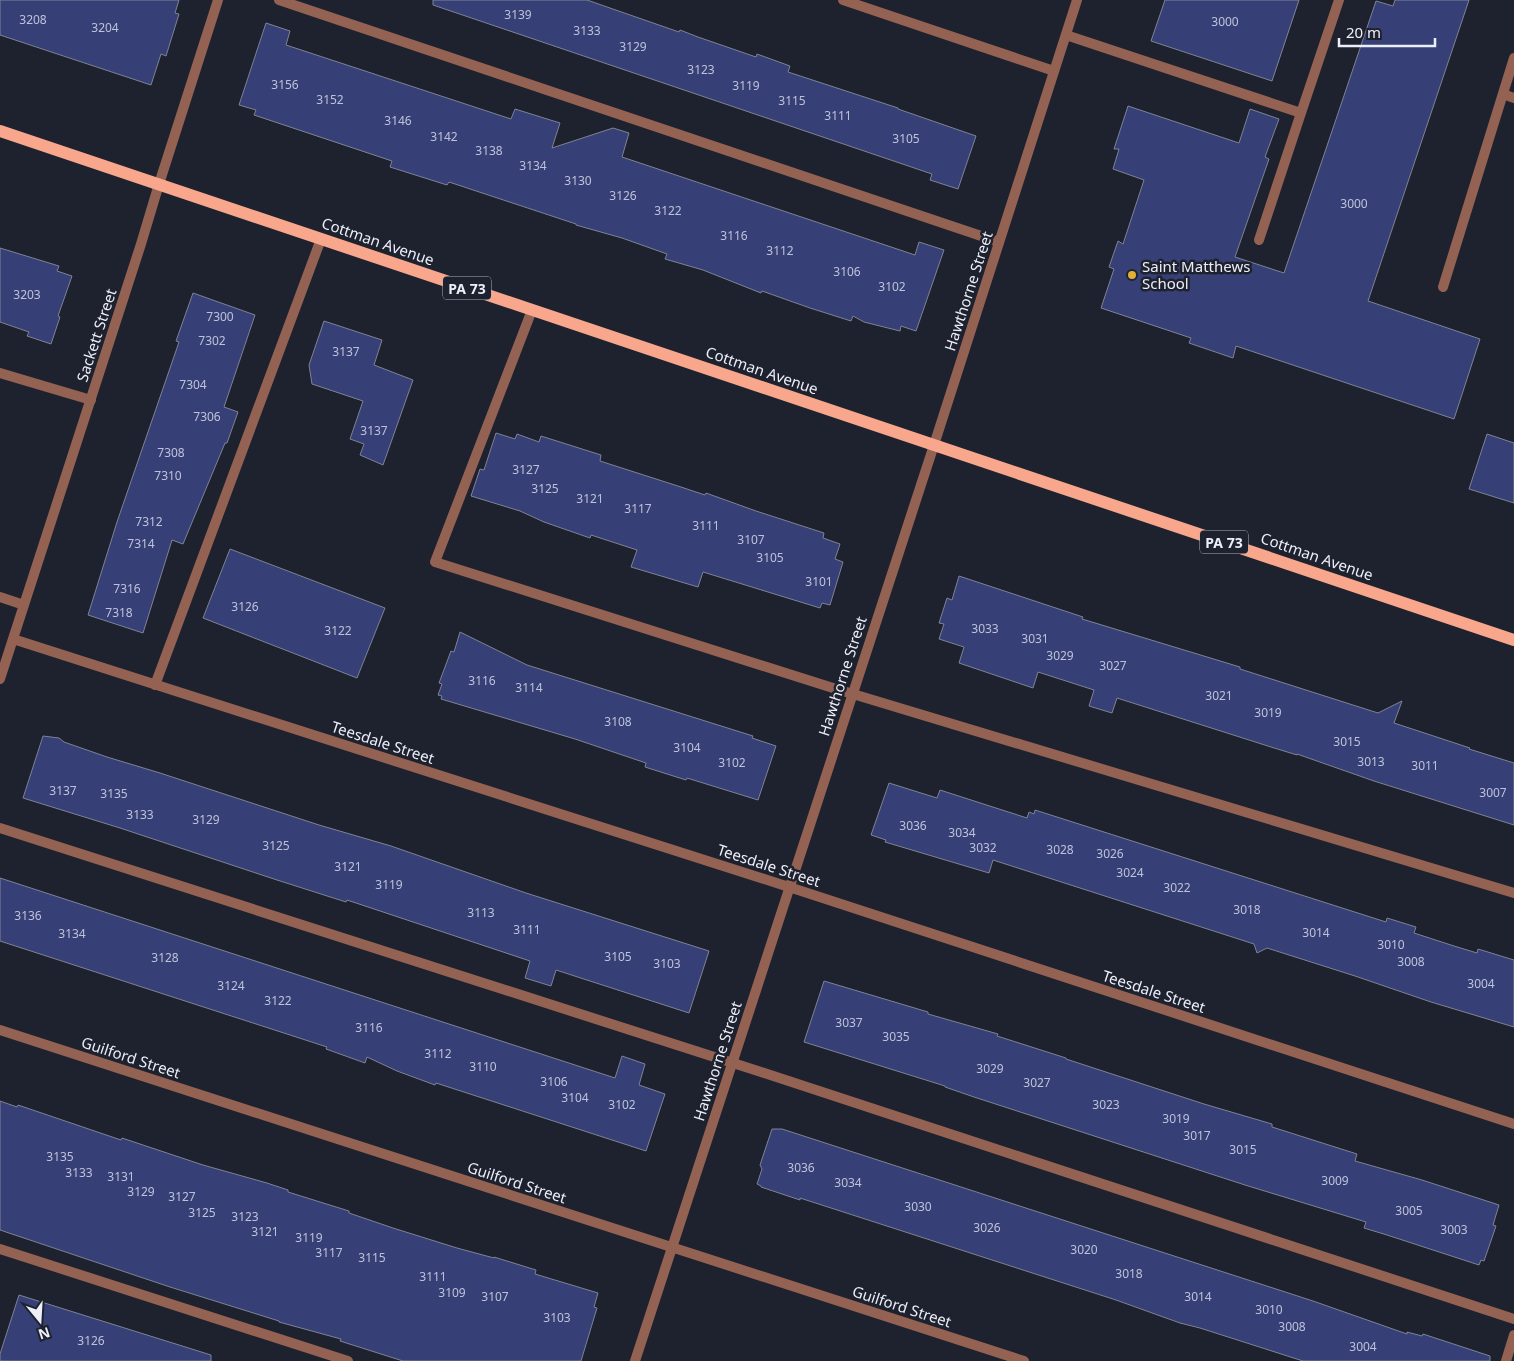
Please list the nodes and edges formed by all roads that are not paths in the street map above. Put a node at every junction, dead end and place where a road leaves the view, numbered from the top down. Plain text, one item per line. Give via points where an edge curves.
1 (218, 0) edge
2 (279, 0) edge
3 (843, 0) edge
4 (1077, 0) edge
5 (1340, 0) edge
6 (1066, 35) junction
7 (1514, 58) edge
8 (1054, 71) junction
9 (1503, 94) junction
10 (1514, 98) edge
11 (1302, 113) junction
12 (0, 131) edge
13 (158, 184) junction
14 (321, 239) junction
15 (1259, 240) dead end
16 (999, 242) junction
17 (1443, 286) dead end
18 (532, 310) junction
19 (0, 373) edge
20 (91, 400) junction
21 (934, 445) junction
22 (0, 597) edge
23 (24, 605) junction
24 (13, 639) junction
25 (1514, 640) edge
26 (0, 679) edge
27 (155, 685) junction
28 (852, 694) junction
29 (0, 828) edge
30 (789, 888) junction
31 (1514, 893) edge
32 (0, 1030) edge
33 (732, 1062) junction
34 (1514, 1124) edge
35 (672, 1248) junction
36 (0, 1249) edge
37 (1514, 1319) edge
38 (1514, 1336) edge
39 (348, 1361) edge
40 (635, 1361) edge
41 (1024, 1361) edge
42 (1506, 1361) edge

1 - 13 street, Sackett Street
2 - 16 street
3 - 8 street
4 - 6 street, Hawthorne Street
5 - 11 street
6 - 8 street, Hawthorne Street
6 - 11 street
7 - 9 street
8 - 16 street, Hawthorne Street
9 - 10 street
9 - 17 street
11 - 15 street
12 - 13 main road, Cottman Avenue / PA 73
13 - 14 main road, Cottman Avenue / PA 73
13 - 20 street, Sackett Street
14 - 18 main road, Cottman Avenue / PA 73
14 - 27 street
16 - 21 street, Hawthorne Street
18 - 21 main road, Cottman Avenue / PA 73
18 - 28 street via 435,562
19 - 20 street
20 - 23 street, Sackett Street
21 - 25 main road, Cottman Avenue / PA 73
21 - 28 street, Hawthorne Street
22 - 23 street
23 - 24 street, Sackett Street
24 - 26 street, Sackett Street
24 - 27 street, Teesdale Street
27 - 30 street, Teesdale Street
28 - 30 street, Hawthorne Street
28 - 31 street
29 - 33 street
30 - 33 street, Hawthorne Street
30 - 34 street, Teesdale Street
32 - 35 street, Guilford Street
33 - 35 street, Hawthorne Street
33 - 37 street
35 - 40 street, Hawthorne Street
35 - 41 street, Guilford Street
36 - 39 street
38 - 42 street

